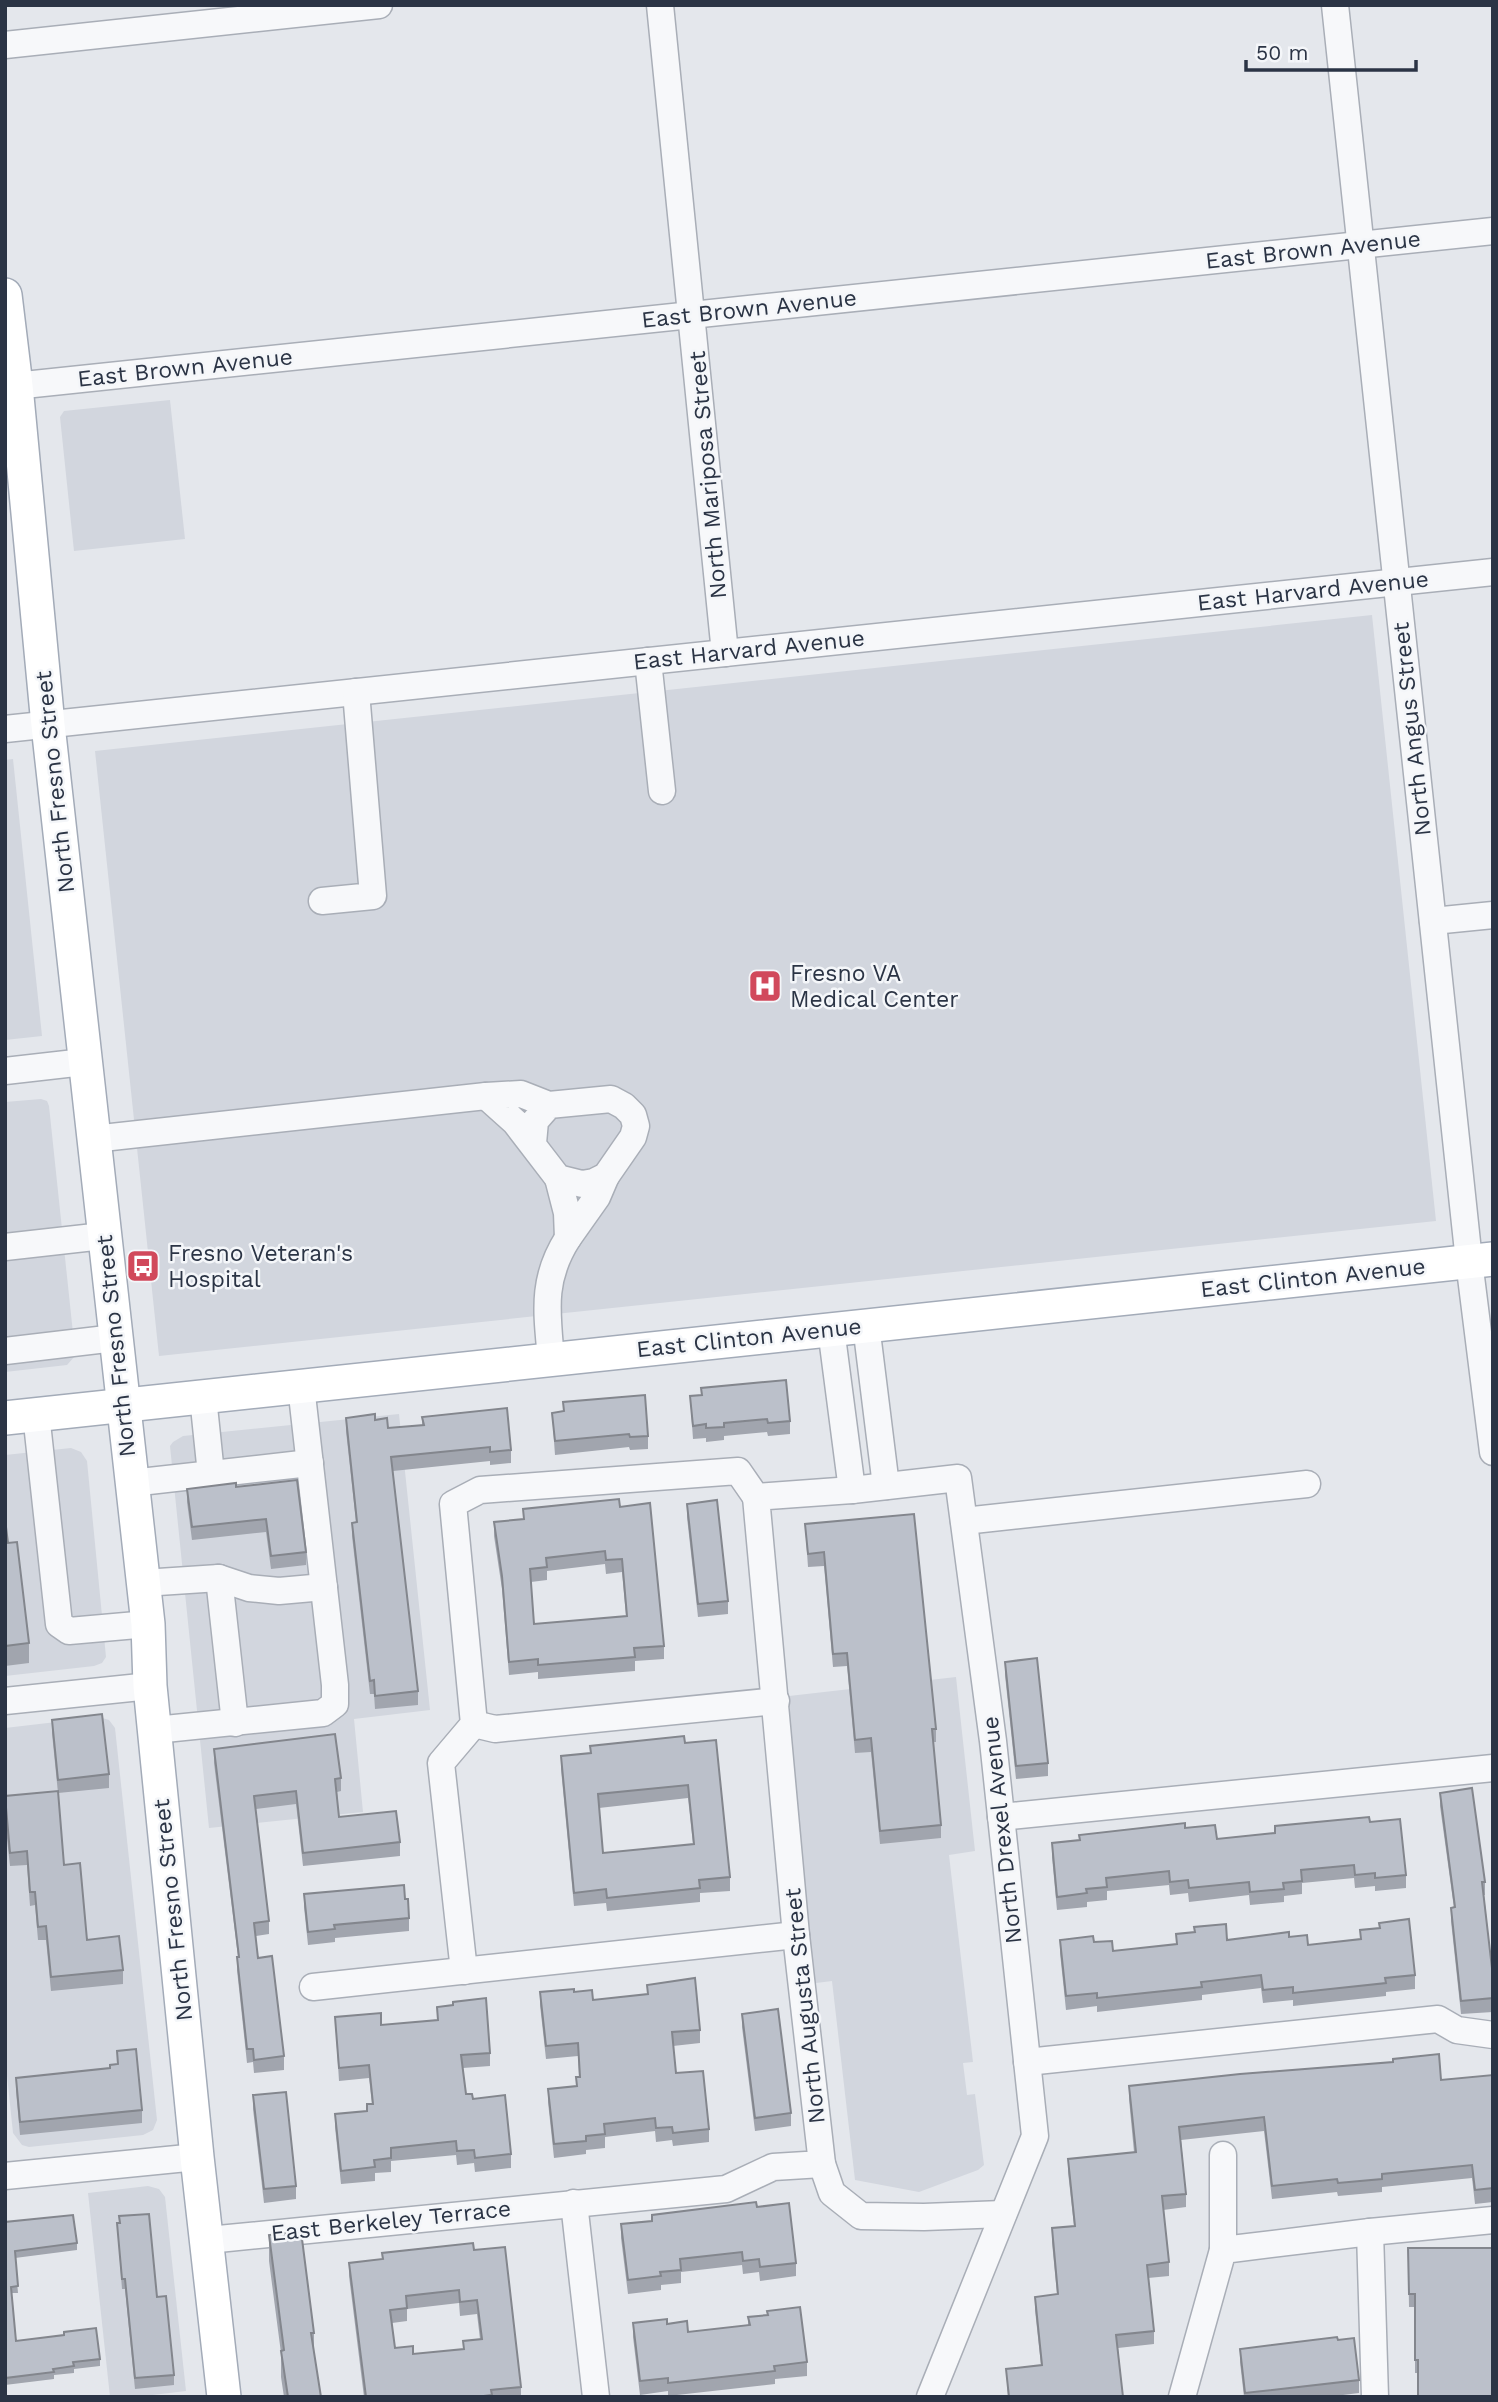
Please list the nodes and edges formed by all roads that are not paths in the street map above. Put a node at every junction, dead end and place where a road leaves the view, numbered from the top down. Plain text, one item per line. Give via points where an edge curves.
1 (379, 5) edge
2 (660, 5) edge
3 (1335, 5) edge
4 (5, 45) edge
5 (1493, 231) edge
6 (1361, 245) junction
7 (5, 295) edge
8 (692, 315) junction
9 (11, 387) edge
10 (1493, 572) edge
11 (1396, 582) junction
12 (725, 653) junction
13 (648, 661) junction
14 (356, 692) junction
15 (48, 725) junction
16 (5, 729) edge
17 (662, 791) dead end
18 (322, 901) dead end
19 (1493, 915) edge
20 (1433, 921) junction
21 (84, 1062) junction
22 (5, 1071) edge
23 (486, 1096) junction
24 (549, 1105) junction
25 (93, 1139) junction
26 (533, 1143) junction
27 (606, 1176) junction
28 (558, 1178) junction
29 (103, 1236) junction
30 (568, 1238) junction
31 (5, 1247) edge
32 (1481, 1260) edge
33 (866, 1325) junction
34 (831, 1329) junction
35 (115, 1338) junction
36 (5, 1351) edge
37 (551, 1359) junction
38 (301, 1386) junction
39 (203, 1397) junction
40 (122, 1405) junction
41 (1491, 1411) edge
42 (21, 1416) edge
43 (1493, 1452) edge
44 (310, 1463) junction
45 (212, 1474) junction
46 (131, 1483) junction
47 (1307, 1484) dead end
48 (886, 1486) junction
49 (852, 1490) junction
50 (756, 1497) junction
51 (964, 1521) junction
52 (219, 1578) junction
53 (143, 1583) junction
54 (324, 1587) junction
55 (148, 1624) junction
56 (150, 1686) junction
57 (5, 1701) edge
58 (776, 1701) junction
59 (235, 1723) junction
60 (474, 1724) junction
61 (155, 1730) junction
62 (1493, 1768) edge
63 (1001, 1817) junction
64 (796, 1935) junction
65 (464, 1971) junction
66 (313, 1987) dead end
67 (1493, 2035) edge
68 (1027, 2062) junction
69 (1223, 2155) dead end
70 (197, 2157) junction
71 (822, 2164) junction
72 (5, 2176) edge
73 (574, 2203) junction
74 (1003, 2214) junction
75 (1493, 2220) edge
76 (1370, 2232) junction
77 (208, 2240) junction
78 (1223, 2250) junction
79 (224, 2397) edge
80 (596, 2397) edge
81 (930, 2397) edge
82 (1182, 2397) edge
83 (1375, 2397) edge

1 - 4 street
2 - 8 street, North Mariposa Street
3 - 6 street, North Angus Street
5 - 6 street, East Brown Avenue
6 - 8 street, East Brown Avenue
6 - 11 street, North Angus Street
7 - 9 main road, North Fresno Street
8 - 9 street, East Brown Avenue
8 - 12 street, North Mariposa Street
9 - 15 main road, North Fresno Street
10 - 11 street, East Harvard Avenue
11 - 12 street, East Harvard Avenue
11 - 20 street, North Angus Street
12 - 13 street, East Harvard Avenue
13 - 14 street, East Harvard Avenue
13 - 17 street
14 - 15 street, East Harvard Avenue
14 - 18 street via 373,896
15 - 16 street, East Harvard Avenue
15 - 21 main road, North Fresno Street
19 - 20 street
20 - 32 street, North Angus Street
21 - 22 street
21 - 25 main road, North Fresno Street
23 - 24 street via 521,1094
23 - 25 street
23 - 26 street
24 - 26 street via 535,1121
24 - 27 street via 611,1099 634,1115 633,1137
25 - 29 main road, North Fresno Street
26 - 28 street
27 - 28 street via 582,1184
27 - 30 street
28 - 30 street
29 - 31 street
29 - 35 main road, North Fresno Street
30 - 37 street via 549,1280
32 - 33 main road, East Clinton Avenue
32 - 41 street, North Angus Street
33 - 34 main road, East Clinton Avenue
33 - 48 street
34 - 37 main road, East Clinton Avenue
34 - 49 street
35 - 36 street
35 - 40 main road, North Fresno Street
37 - 38 main road, East Clinton Avenue
38 - 39 main road, East Clinton Avenue
38 - 44 street
39 - 40 main road, East Clinton Avenue
39 - 45 street
40 - 42 main road, East Clinton Avenue
40 - 46 main road, North Fresno Street
41 - 43 street, North Angus Street
42 - 55 street via 59,1624 69,1631
44 - 45 street
44 - 54 street
45 - 46 street
46 - 53 main road, North Fresno Street
47 - 51 street
48 - 49 street
48 - 51 street, North Drexel Avenue via 958,1478
49 - 50 street
50 - 58 street, North Augusta Street
50 - 60 street via 738,1471 480,1490 453,1504
51 - 63 street, North Drexel Avenue
52 - 53 street
52 - 54 street via 279,1591
52 - 59 street
53 - 55 main road, North Fresno Street
54 - 59 street via 335,1704 323,1713
55 - 56 main road, North Fresno Street
56 - 57 street
56 - 61 main road, North Fresno Street
58 - 60 street via 495,1729
58 - 64 street, North Augusta Street
59 - 61 street
60 - 65 street via 441,1763
61 - 70 main road, North Fresno Street
62 - 63 street
63 - 68 street, North Drexel Avenue
64 - 65 street
64 - 71 street, North Augusta Street
65 - 66 street
67 - 68 street via 1457,2029 1438,2020
68 - 74 street, North Drexel Avenue via 1034,2136
69 - 78 street
70 - 72 street
70 - 77 main road, North Fresno Street
71 - 73 street via 773,2167 726,2189
71 - 74 street, North Augusta Street via 832,2193 861,2217
73 - 77 street, East Berkeley Terrace
73 - 80 street
74 - 81 street, North Drexel Avenue
75 - 76 street
76 - 78 street
76 - 83 street
77 - 79 main road, North Fresno Street
78 - 82 street

